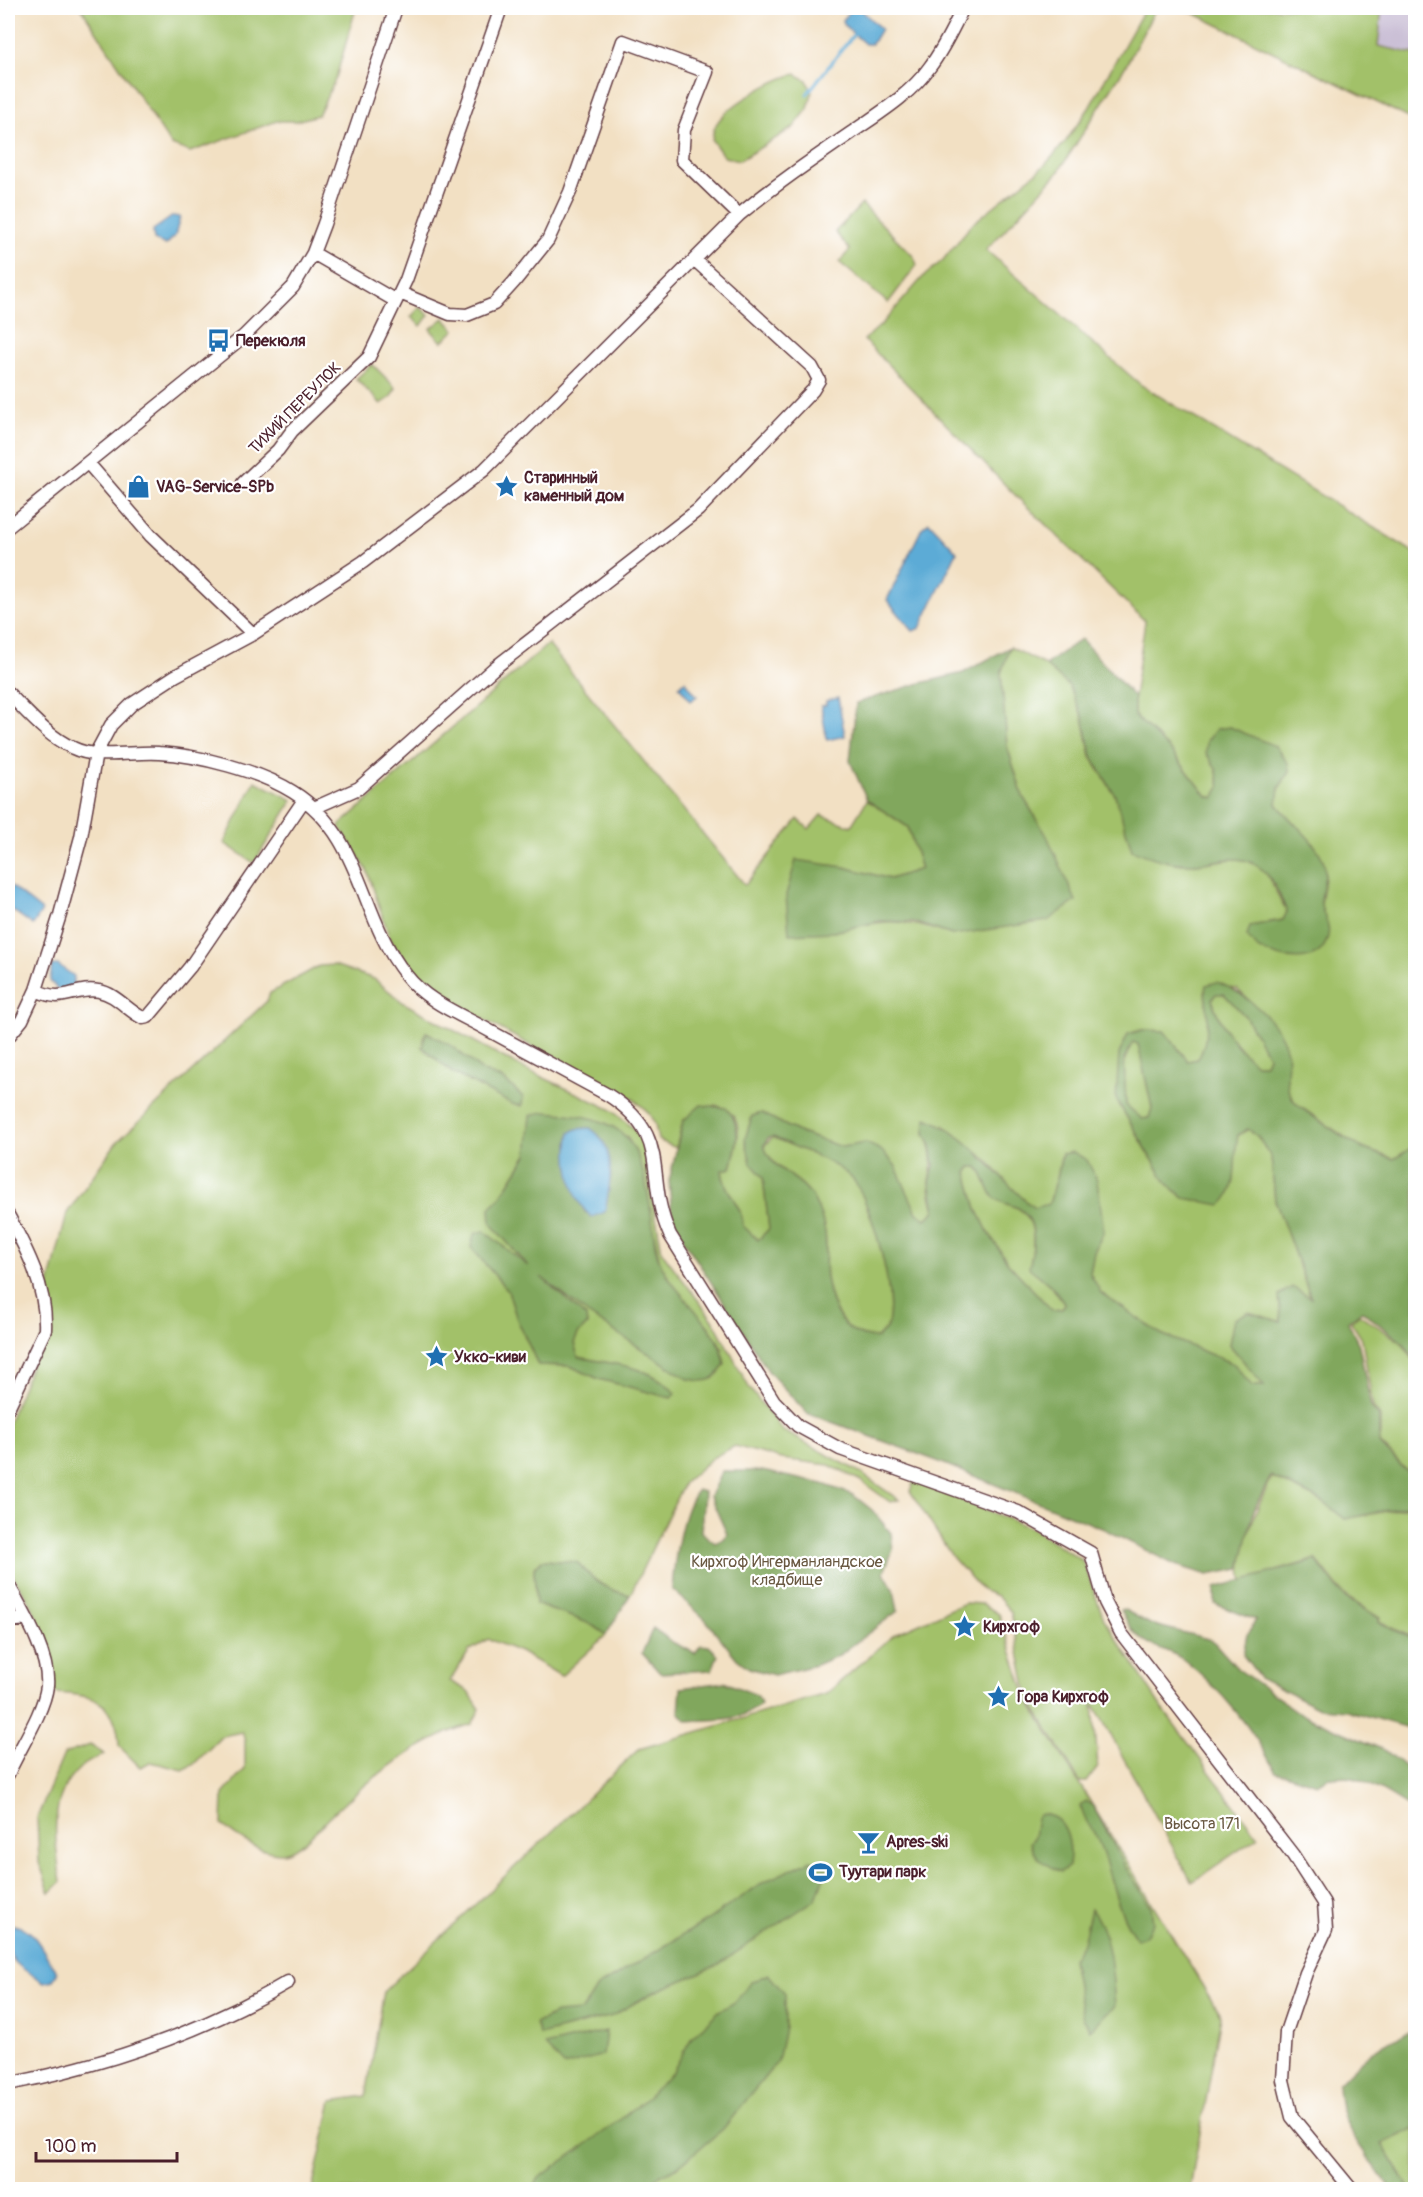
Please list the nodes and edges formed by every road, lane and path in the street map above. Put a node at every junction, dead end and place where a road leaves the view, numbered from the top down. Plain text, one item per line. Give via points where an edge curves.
1 (396, 8) edge
2 (501, 8) edge
3 (963, 8) edge
4 (739, 215) junction
5 (313, 253) junction
6 (695, 260) junction
7 (398, 297) junction
8 (88, 463) junction
9 (243, 483) dead end
10 (8, 527) edge
11 (253, 634) junction
12 (8, 693) edge
13 (96, 753) junction
14 (304, 800) junction
15 (314, 808) junction
16 (36, 990) junction
17 (8, 1037) edge
18 (8, 1215) edge
19 (8, 1408) edge
20 (8, 1584) edge
21 (27, 1619) junction
22 (8, 1621) edge
23 (8, 1774) edge
24 (288, 1982) dead end
25 (8, 2084) edge
26 (1352, 2190) edge

1 - 5 street
2 - 7 street
3 - 4 street via 929,69 915,84
4 - 6 street
4 - 7 street via 682,160 684,130 707,72 623,41 548,240 514,282 494,304 467,315 450,314
5 - 7 street
5 - 8 street via 293,287 244,336
6 - 11 street via 484,470 363,562
6 - 15 street via 812,367 819,380 813,390 698,510 494,669 359,788
7 - 9 street, ТИХИЙ ПЕРЕУЛОК via 369,357
8 - 10 street
8 - 11 street via 151,536
11 - 13 street via 132,704 111,725
12 - 13 street via 50,734 75,749
13 - 14 street via 162,753 206,762 253,773
13 - 16 street via 81,837
14 - 15 street
14 - 16 street via 190,967 148,1017 143,1018 98,991 60,998
15 - 26 street via 349,853 389,952 422,992 608,1095 640,1120 653,1150 660,1209 670,1235 785,1414 798,1426 840,1449 1018,1512 1091,1553 1104,1600 1121,1633 1293,1855 1324,1903 1326,1929 1286,2032 1283,2080 1292,2117
16 - 17 street via 22,1020
18 - 19 street via 31,1258 45,1319 45,1330
20 - 21 street
21 - 22 street
21 - 23 street via 42,1656 47,1684
24 - 25 street via 244,2008 150,2048

